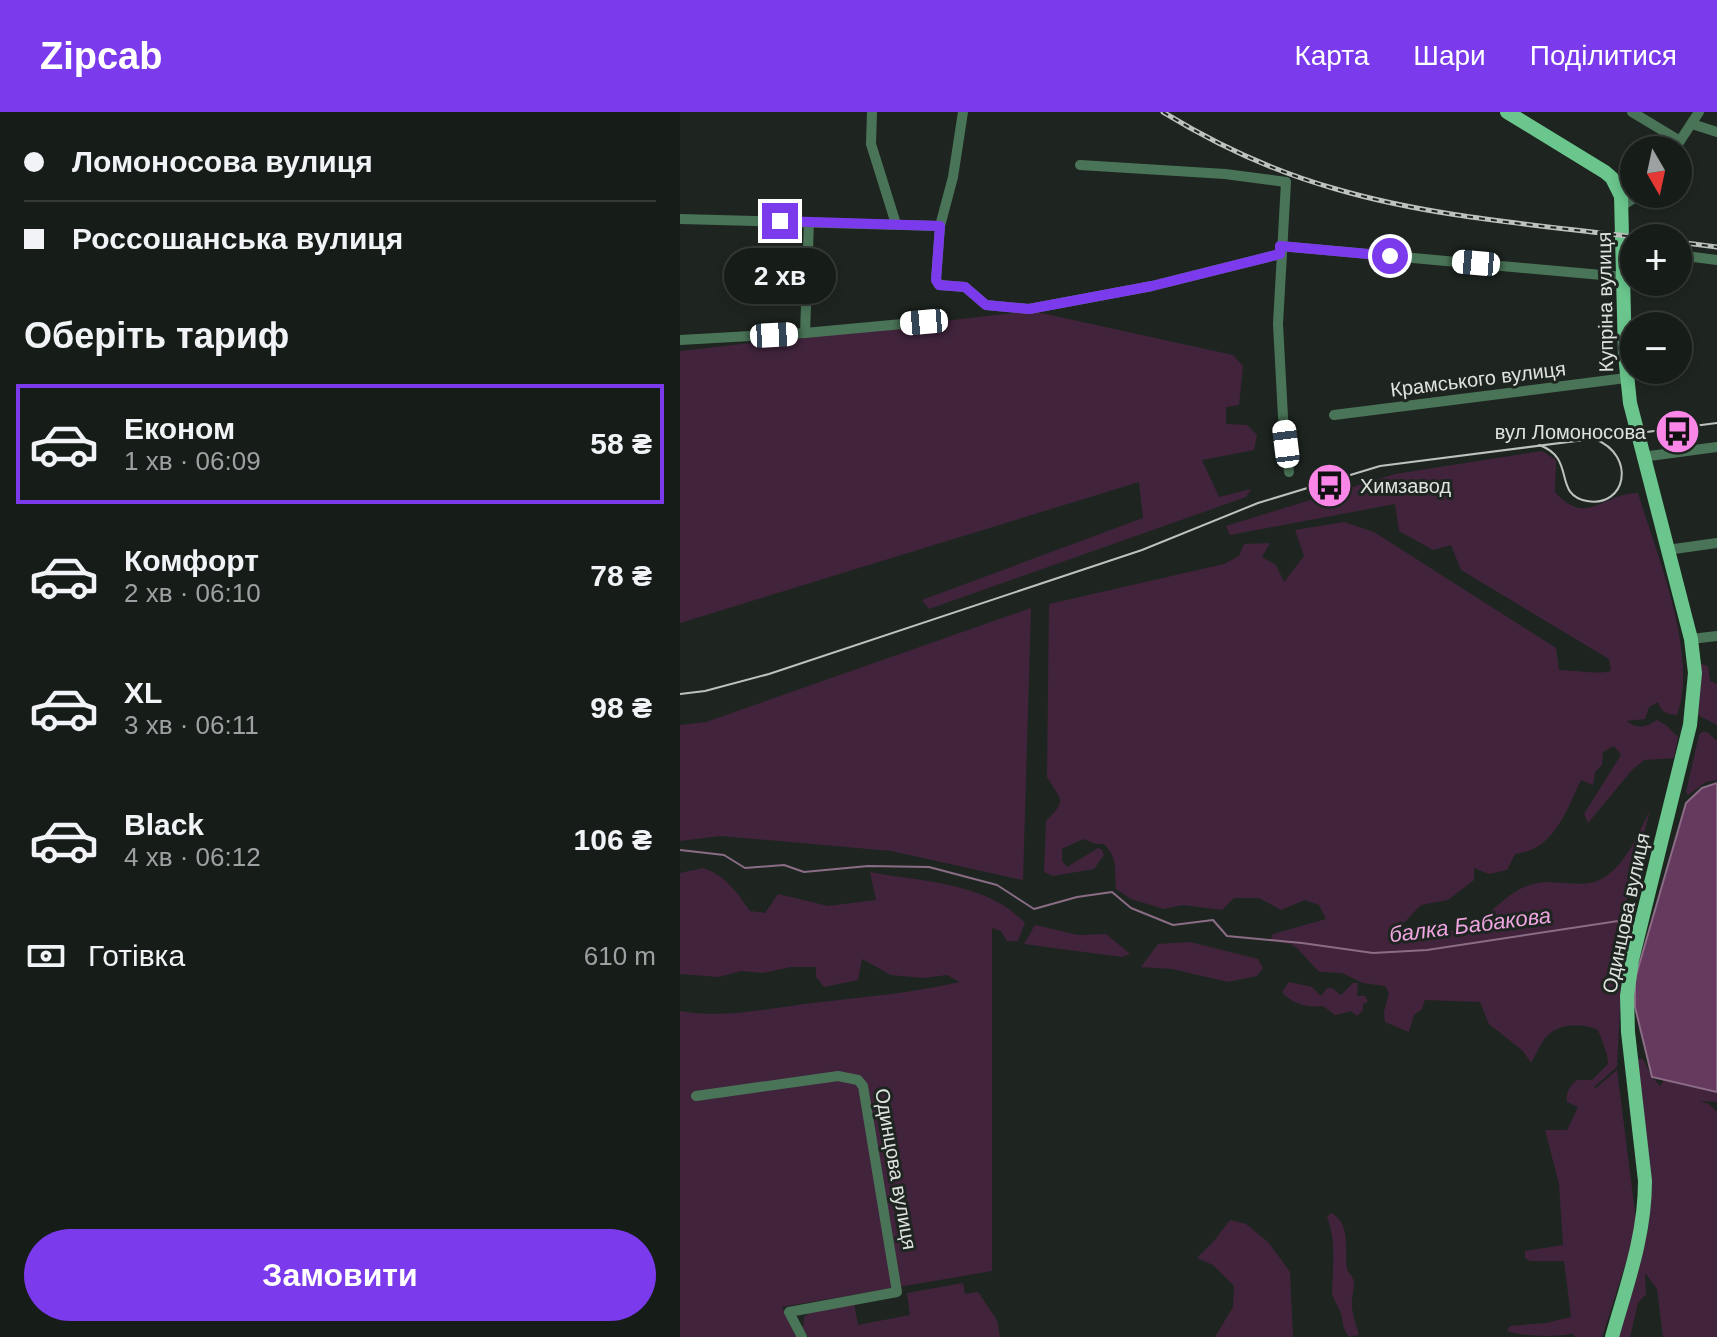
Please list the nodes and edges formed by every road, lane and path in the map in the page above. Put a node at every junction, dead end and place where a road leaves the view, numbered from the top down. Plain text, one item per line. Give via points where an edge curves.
1 (872, 112) edge
2 (963, 112) edge
3 (1507, 112) edge
4 (1632, 112) edge
5 (1699, 112) edge
6 (1692, 124) junction
7 (1717, 132) edge
8 (1664, 136) edge
9 (1684, 136) edge
10 (1080, 165) dead end
11 (1620, 194) edge
12 (680, 219) edge
13 (809, 222) junction
14 (896, 224) junction
15 (940, 226) junction
16 (1280, 250) junction
17 (1692, 257) edge
18 (1717, 260) edge
19 (1620, 277) edge
20 (924, 322) dead end
21 (805, 333) junction
22 (680, 340) edge
23 (1620, 379) edge
24 (1627, 384) edge
25 (1334, 415) dead end
26 (1717, 447) edge
27 (1642, 457) junction
28 (1289, 472) dead end
29 (1717, 543) edge
30 (1667, 550) junction
31 (1717, 636) edge
32 (1691, 639) junction
33 (696, 1096) dead end
34 (802, 1337) edge
35 (1612, 1337) edge

1 - 14 street via 871,144
2 - 15 street
3 - 11 main road, Купріна вулиця via 1605,172
4 - 8 street
5 - 6 street
6 - 7 street
6 - 9 street
10 - 16 street via 1286,182
12 - 13 street
13 - 14 street
13 - 21 street
14 - 15 street
15 - 16 street via 939,285 965,287 986,305 1029,309 1152,286
16 - 19 street
16 - 28 street via 1278,324
17 - 18 street
20 - 21 street
21 - 22 street
23 - 25 street, Крамського вулиця
24 - 27 main road, Купріна вулиця
26 - 27 street
27 - 30 main road, Купріна вулиця
29 - 30 street
30 - 32 main road, Купріна вулиця
31 - 32 street
32 - 35 main road, Одинцова вулиця via 1695,673 1690,725 1627,996 1645,1205
33 - 34 street, Одинцова вулиця via 838,1076 863,1086 897,1292 789,1312

